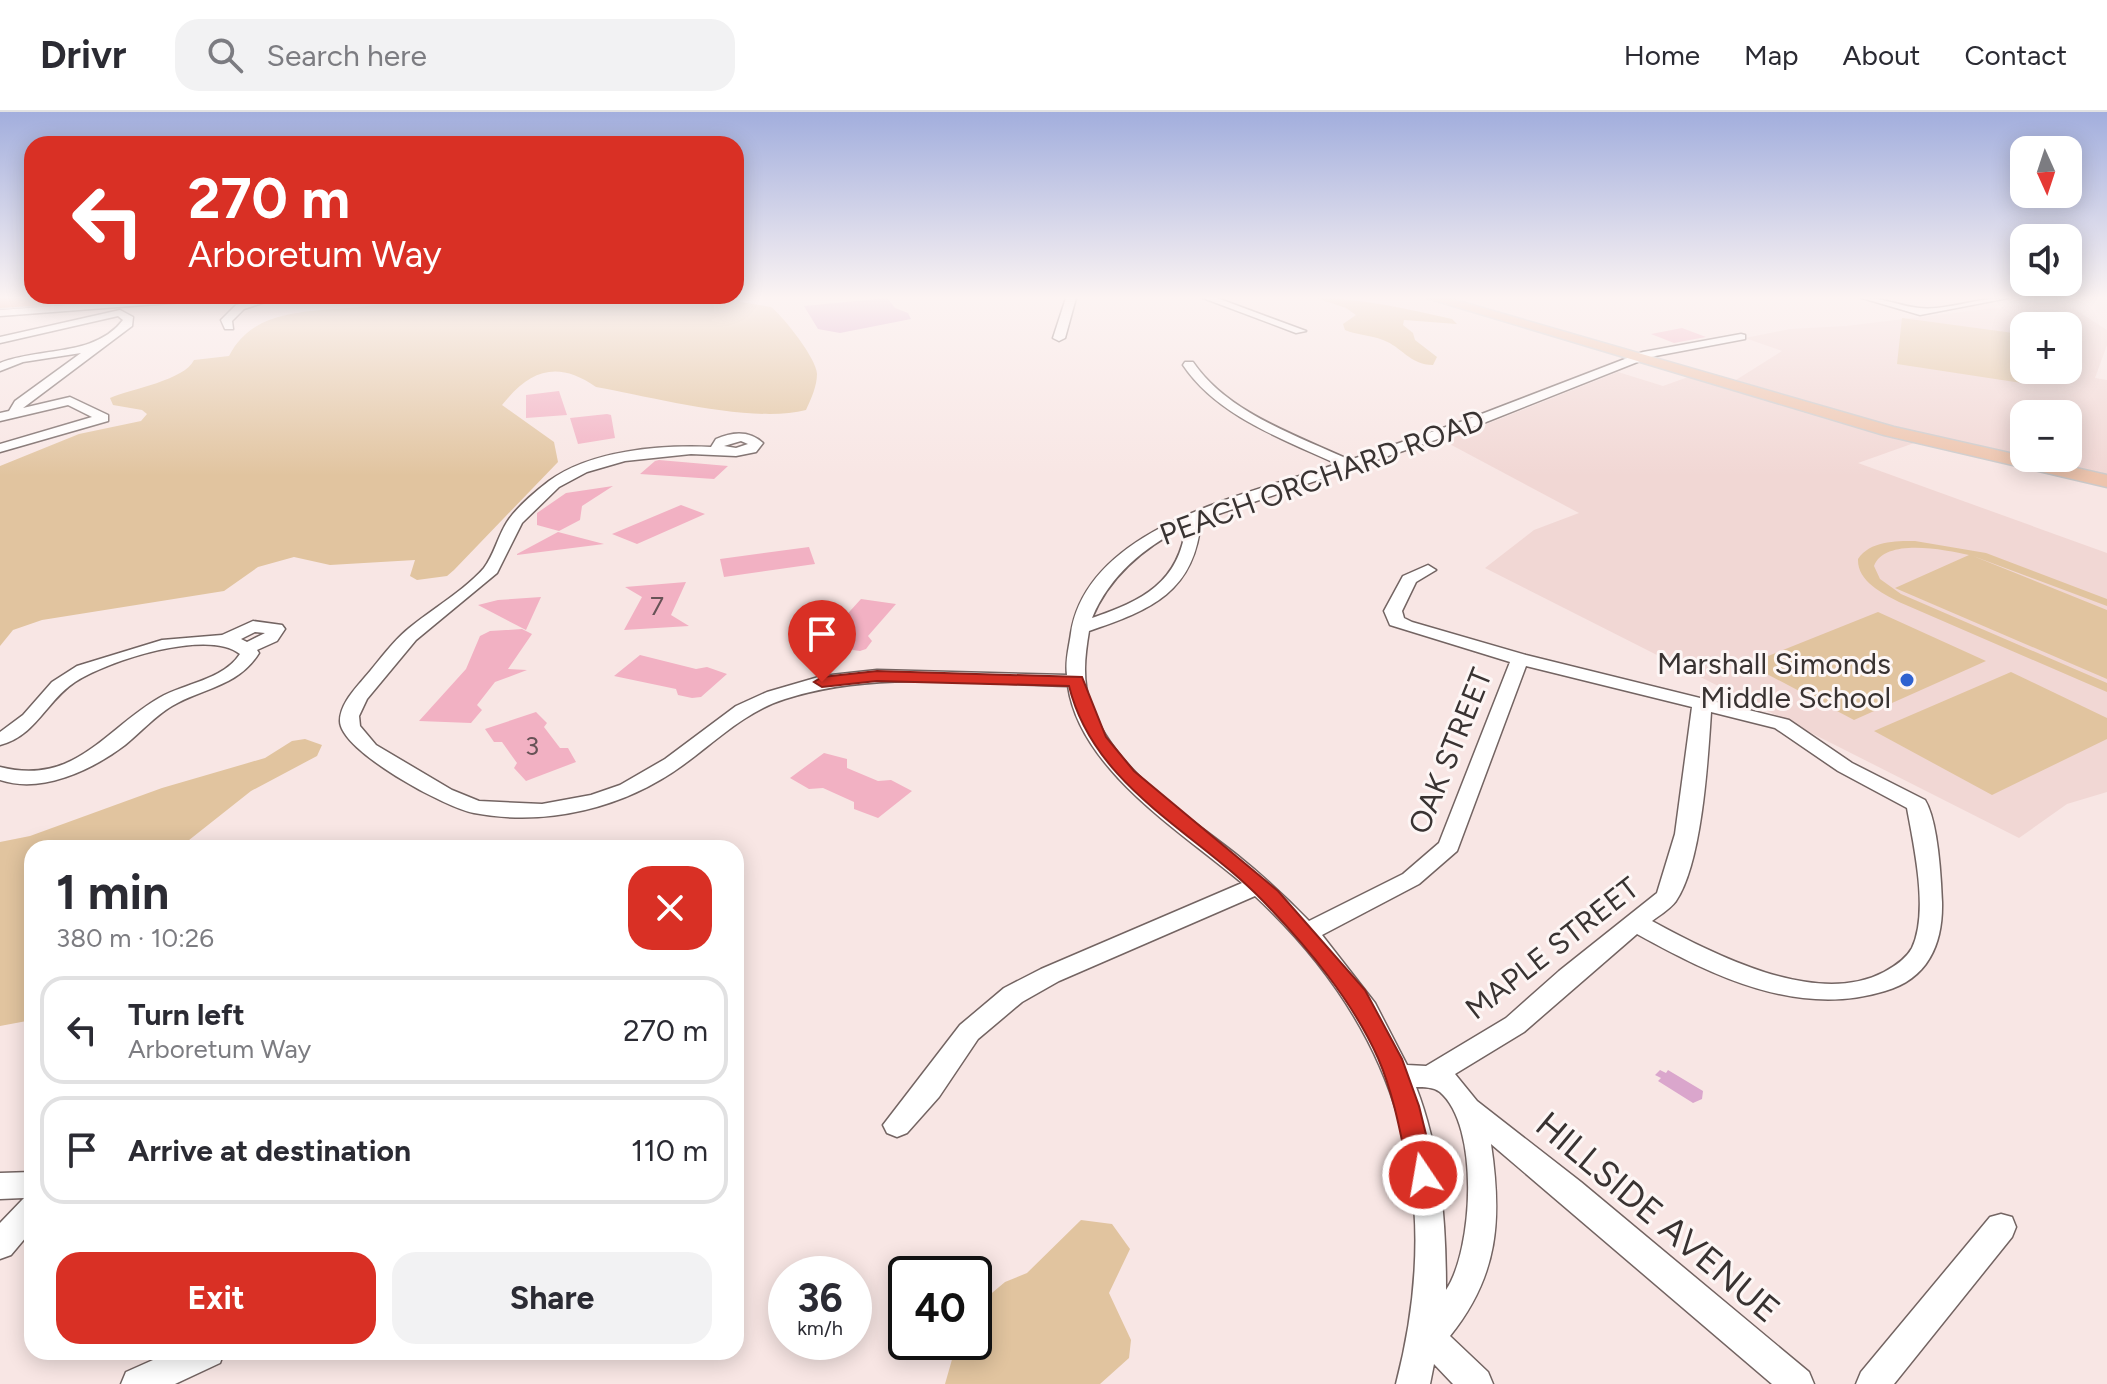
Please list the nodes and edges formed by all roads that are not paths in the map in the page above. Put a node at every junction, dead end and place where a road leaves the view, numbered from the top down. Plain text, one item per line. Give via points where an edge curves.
1 (33, 357) edge
2 (83, 357) edge
3 (1640, 357) edge
4 (1647, 357) edge
5 (1189, 365) dead end
6 (0, 367) edge
7 (14, 413) junction
8 (0, 417) edge
9 (0, 448) edge
10 (720, 450) dead end
11 (1349, 465) junction
12 (2107, 481) edge
13 (1194, 517) junction
14 (1428, 570) dead end
15 (1080, 628) junction
16 (223, 641) junction
17 (247, 648) junction
18 (1520, 659) junction
19 (1077, 686) junction
20 (1702, 703) junction
21 (0, 740) edge
22 (0, 773) edge
23 (1259, 885) junction
24 (1638, 924) junction
25 (1306, 933) junction
26 (1396, 1076) junction
27 (1429, 1077) junction
28 (1469, 1110) junction
29 (897, 1125) dead end
30 (24, 1185) edge
31 (0, 1186) edge
32 (24, 1217) edge
33 (2001, 1227) dead end
34 (0, 1245) edge
35 (1426, 1339) junction
36 (190, 1360) edge
37 (138, 1384) edge
38 (1413, 1384) edge
39 (1476, 1384) edge
40 (1797, 1384) edge
41 (1873, 1384) edge

1 - 6 street
2 - 7 street
3 - 11 street, PEACH ORCHARD ROAD
4 - 12 main road via 1890,431
5 - 11 street via 1200,382 1235,407
7 - 8 street
7 - 9 street via 70,401 103,418
10 - 19 street via 617,459 582,469 549,488 515,521 487,574 414,632 373,679 351,709 353,732 387,763 456,800 508,811 542,811 595,801 643,783 731,718 774,696 846,678 949,678 1000,690
11 - 13 street, PEACH ORCHARD ROAD
13 - 15 street, PEACH ORCHARD ROAD via 1131,552 1098,590
13 - 15 street via 1192,544 1176,580 1132,609
14 - 18 street via 1409,579 1392,615 1396,621
15 - 19 street, PEACH ORCHARD ROAD
16 - 17 street
16 - 17 street via 253,626 276,629
16 - 21 street via 160,644 83,669 59,685 28,723
17 - 22 street via 250,656 240,667 160,705 96,755 34,778
18 - 20 street
18 - 25 street, OAK STREET via 1449,846 1411,879
19 - 23 street, PEACH ORCHARD ROAD via 1098,739 1127,775
20 - 24 street, MAPLE STREET via 1674,880 1666,898
20 - 24 street via 1790,727 1845,767 1917,805 1928,869 1927,940 1909,969 1878,985 1836,993 1790,987 1703,958
23 - 25 street, PEACH ORCHARD ROAD
23 - 29 street via 1006,999 963,1039
24 - 27 street, MAPLE STREET via 1515,1025
25 - 26 street, PEACH ORCHARD ROAD via 1368,1013
26 - 27 street
26 - 35 street, PEACH ORCHARD ROAD via 1427,1198 1433,1282
27 - 28 street via 1450,1085
28 - 35 street, PEACH ORCHARD ROAD via 1480,1182 1478,1248 1456,1303
28 - 40 street, HILLSIDE AVENUE
30 - 31 street
32 - 34 street
33 - 41 street
35 - 38 street, PEACH ORCHARD ROAD
35 - 39 street
36 - 37 street

